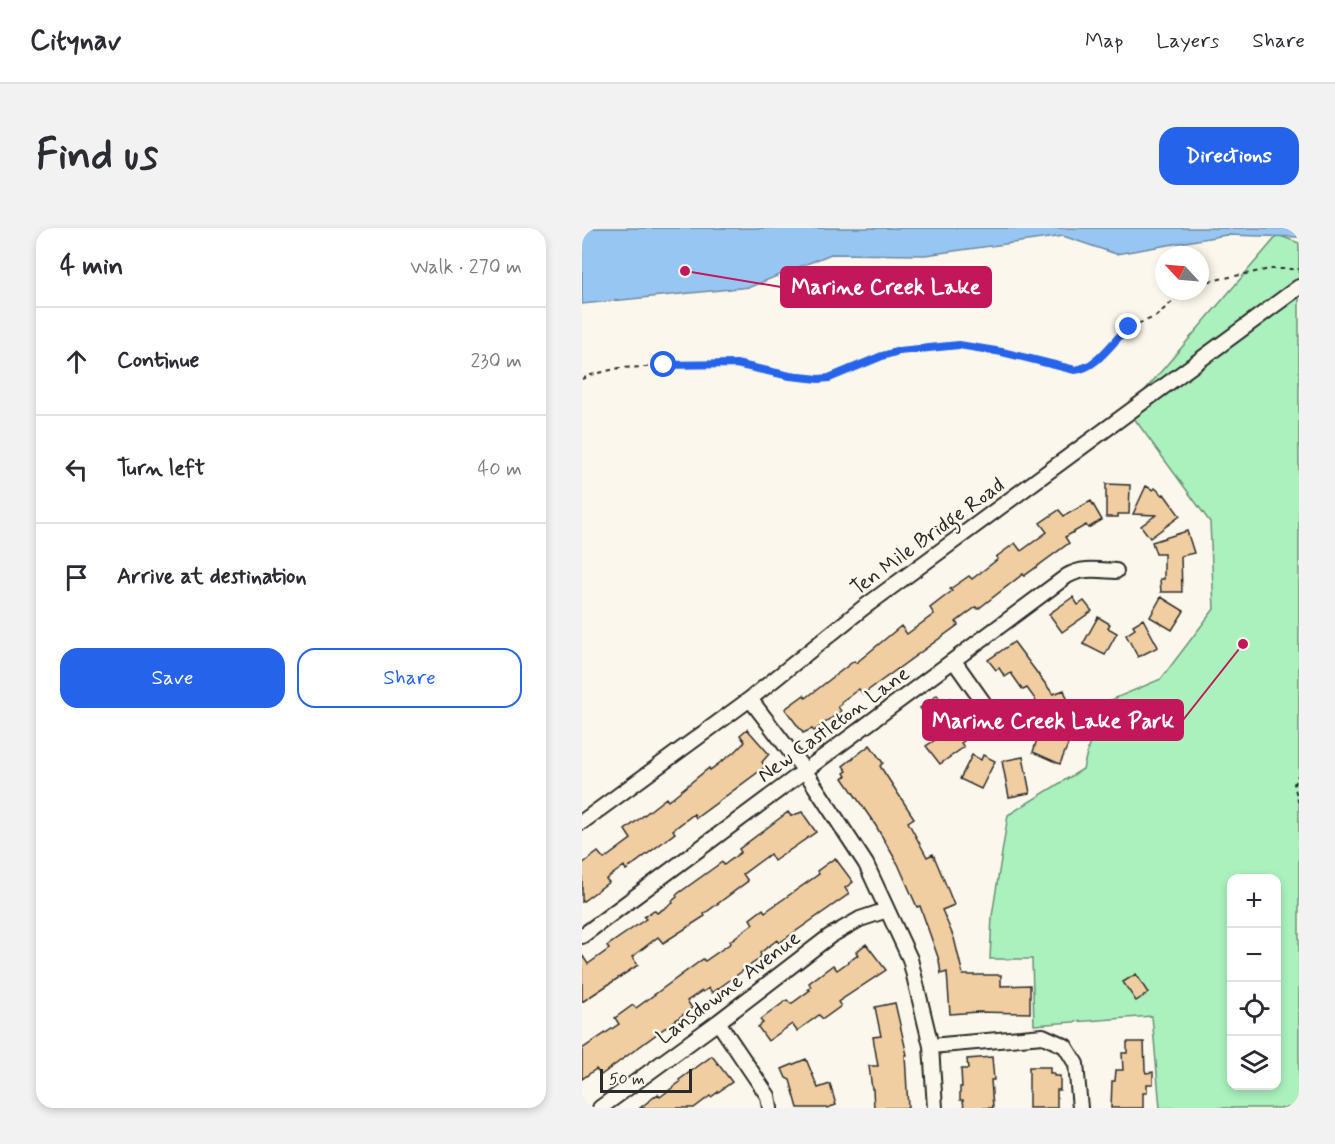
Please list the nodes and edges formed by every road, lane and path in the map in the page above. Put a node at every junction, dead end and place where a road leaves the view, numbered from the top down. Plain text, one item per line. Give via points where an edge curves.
1 (1299, 269) edge
2 (1209, 281) edge
3 (1299, 287) edge
4 (1174, 300) edge
5 (582, 380) edge
6 (1116, 571) dead end
7 (954, 661) junction
8 (750, 699) junction
9 (1000, 726) dead end
10 (805, 771) junction
11 (1299, 773) edge
12 (1299, 805) edge
13 (582, 822) edge
14 (887, 910) junction
15 (582, 936) edge
16 (718, 1022) junction
17 (931, 1046) junction
18 (600, 1108) edge
19 (770, 1108) edge
20 (935, 1108) edge
21 (1080, 1108) edge

1 - 2 path via 1270,269
3 - 8 street, Ten Mile Bridge Road via 863,608
4 - 5 path via 1155,317 1129,327 1083,369 959,345 899,351 822,379 728,364 619,368
6 - 7 street, New Castleton Lane via 1075,571
7 - 9 street
7 - 10 street, New Castleton Lane
8 - 10 street
8 - 13 street, Ten Mile Bridge Road
10 - 14 street via 866,864
10 - 15 street, New Castleton Lane
11 - 12 path via 1294,784
14 - 16 street, Lansdowne Avenue via 860,919 831,936
14 - 17 street via 910,959
16 - 18 street, Lansdowne Avenue
16 - 19 street via 768,1095
17 - 20 street
17 - 21 street via 1043,1036 1065,1046 1076,1064

